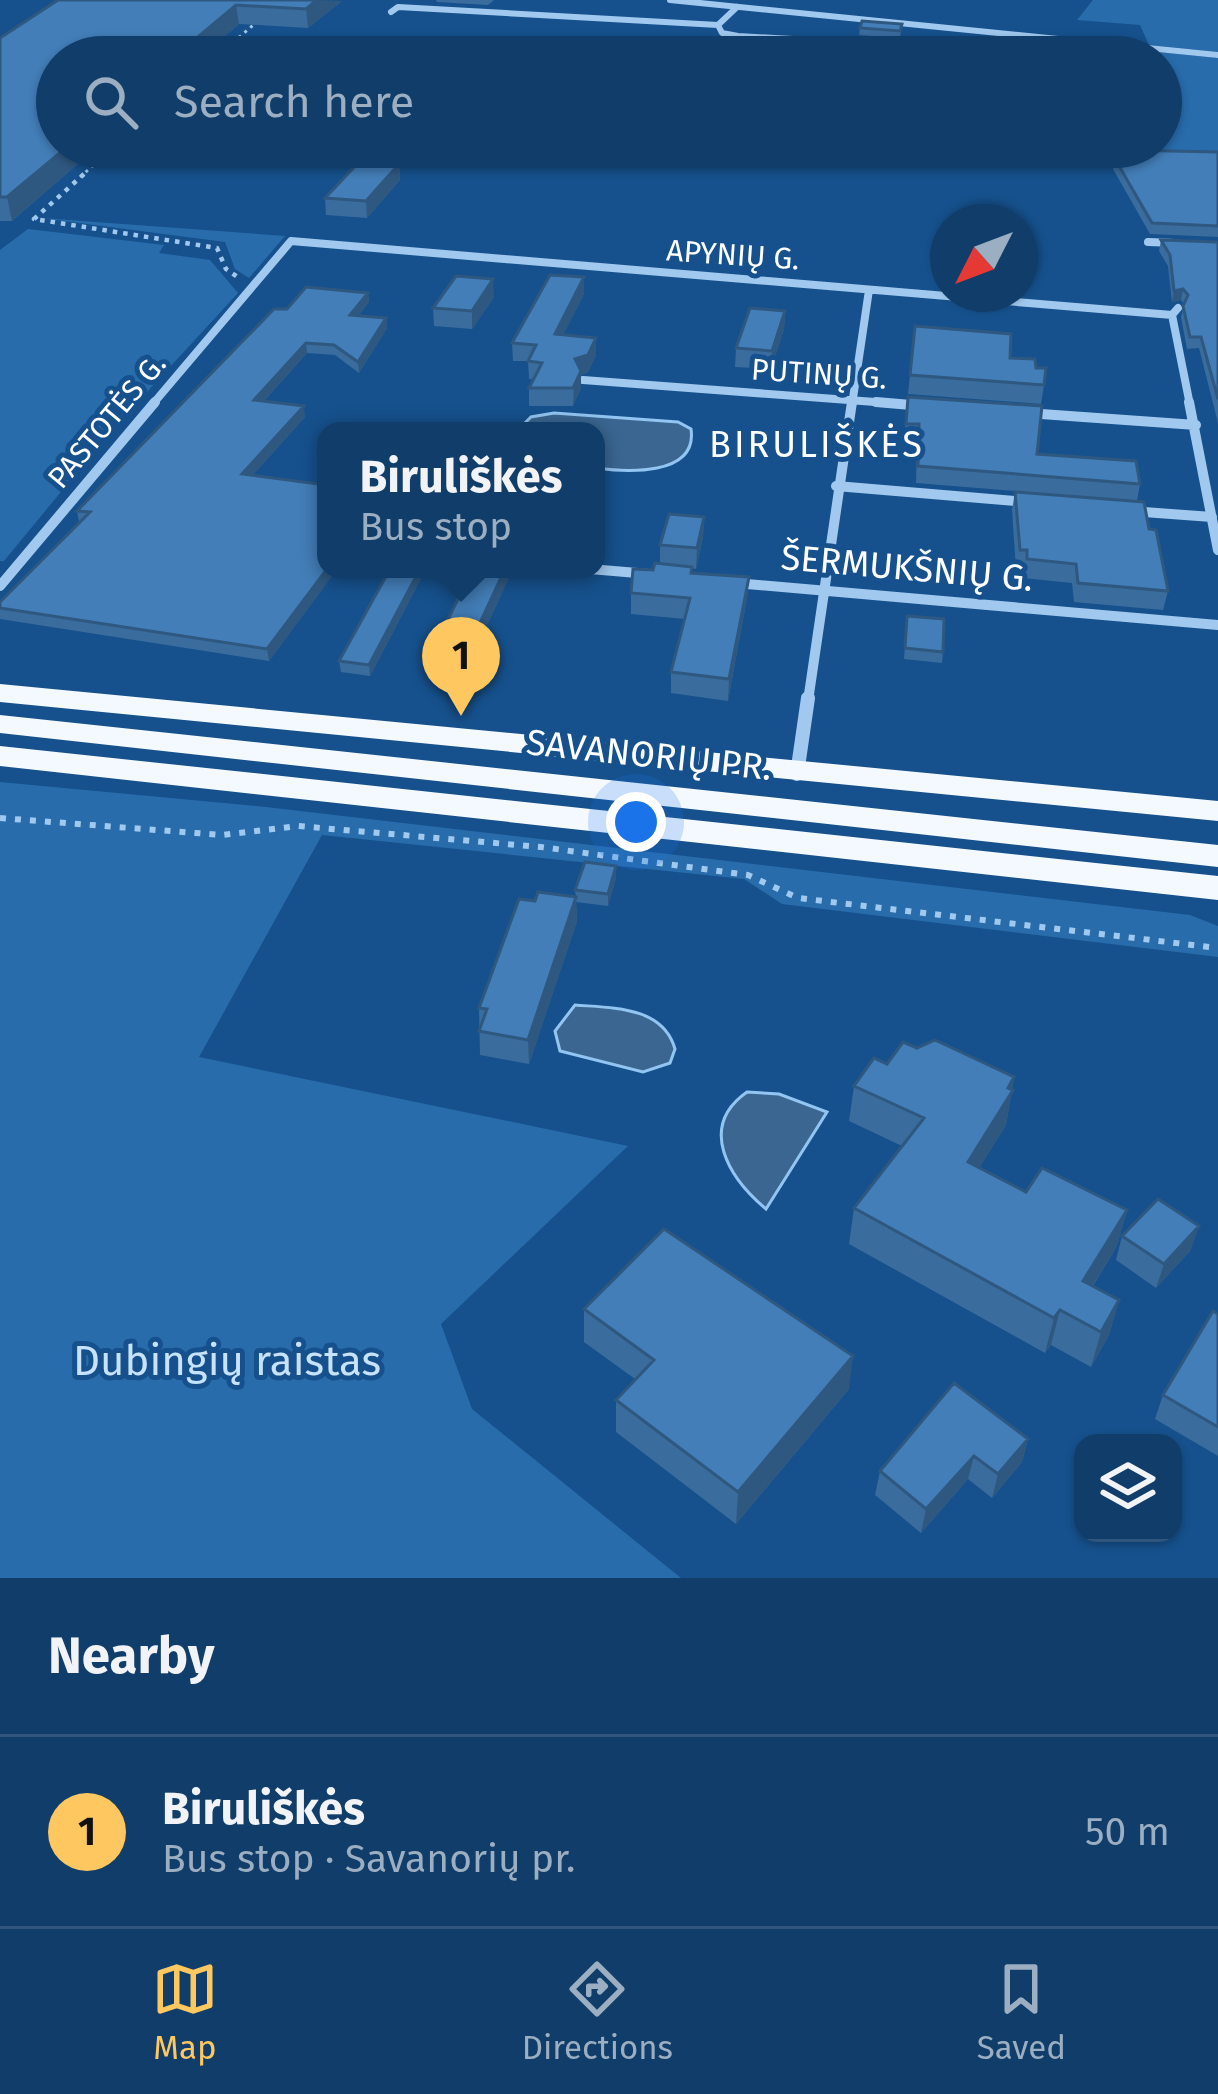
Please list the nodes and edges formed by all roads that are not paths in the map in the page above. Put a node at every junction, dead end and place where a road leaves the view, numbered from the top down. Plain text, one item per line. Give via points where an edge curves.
1 (670, 0) edge
2 (737, 7) junction
3 (392, 12) dead end
4 (718, 25) junction
5 (738, 36) edge
6 (1028, 36) edge
7 (1182, 51) edge
8 (1218, 55) edge
9 (291, 241) joint
10 (1148, 242) dead end
11 (1189, 244) edge
12 (869, 290) junction
13 (584, 380) edge
14 (850, 401) junction
15 (942, 407) edge
16 (1011, 412) edge
17 (1196, 425) junction
18 (836, 486) junction
19 (1047, 504) edge
20 (1118, 509) edge
21 (1212, 518) junction
22 (1218, 550) edge
23 (605, 570) edge
24 (659, 575) edge
25 (729, 582) edge
26 (0, 586) edge
27 (821, 591) junction
28 (1218, 625) edge
29 (0, 693) edge
30 (0, 724) edge
31 (0, 756) edge
32 (797, 774) junction
33 (1218, 812) edge
34 (1218, 856) edge
35 (1218, 888) edge

1 - 2 street
2 - 4 street
2 - 6 street
3 - 4 street
4 - 5 street
7 - 8 street
9 - 12 street, APYNIŲ G.
9 - 26 street, PASTOTĖS G.
10 - 11 street
12 - 14 street
12 - 17 street, APYNIŲ G. via 1175,311
13 - 14 street, PUTINŲ G.
14 - 15 street, PUTINŲ G.
14 - 18 street
16 - 17 street
17 - 21 street
18 - 19 street
18 - 27 street
20 - 21 street
21 - 22 street
23 - 24 street
25 - 27 street, ŠERMUKŠNIŲ G.
27 - 28 street, ŠERMUKŠNIŲ G.
27 - 32 street
29 - 32 highway
30 - 34 highway, SAVANORIŲ PR.
31 - 35 highway, SAVANORIŲ PR.
32 - 33 highway

